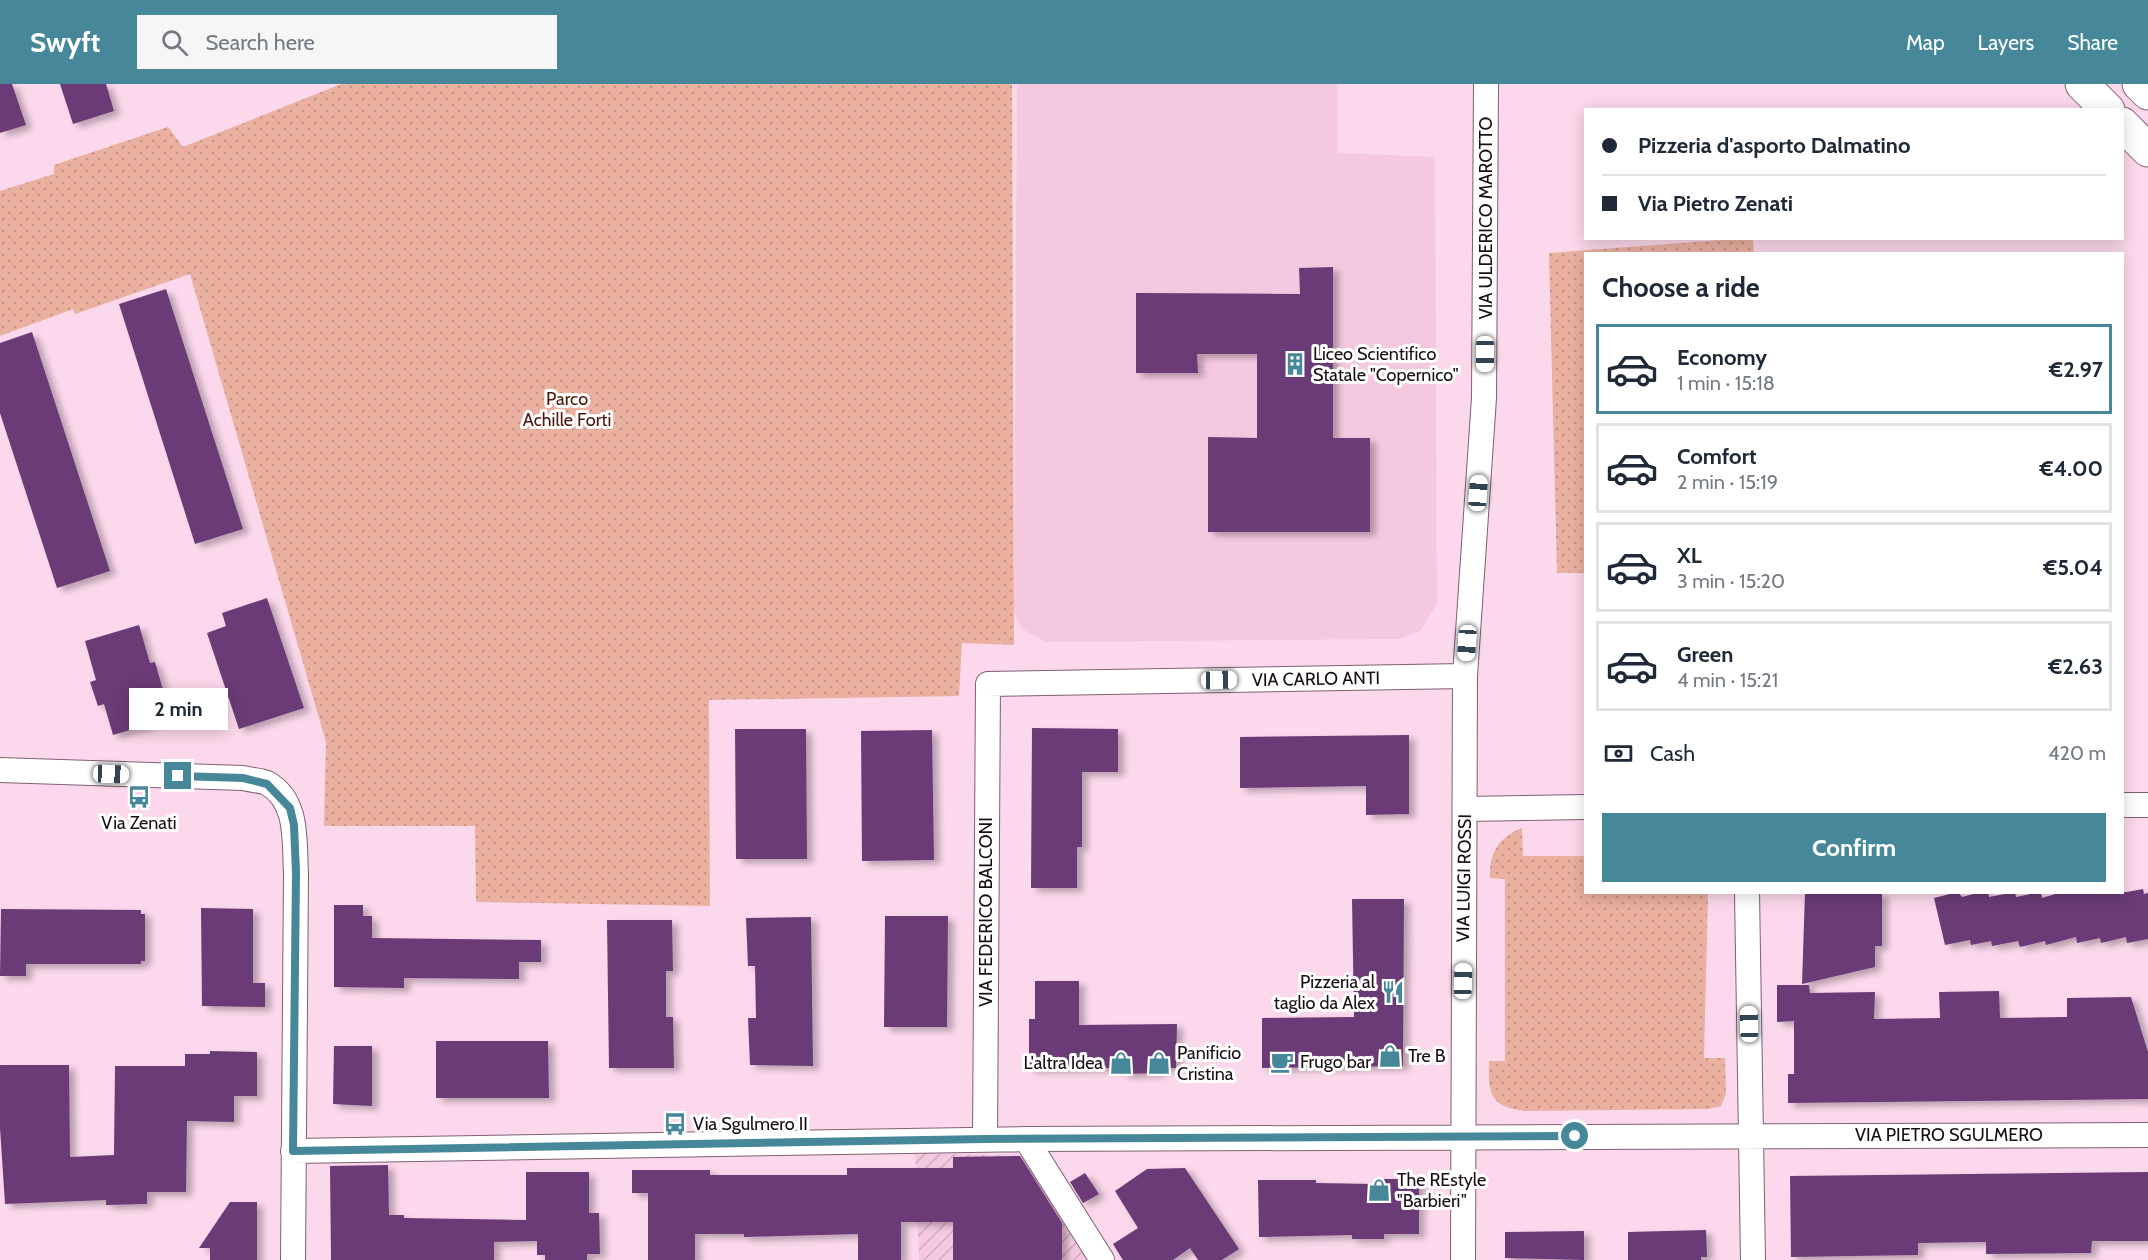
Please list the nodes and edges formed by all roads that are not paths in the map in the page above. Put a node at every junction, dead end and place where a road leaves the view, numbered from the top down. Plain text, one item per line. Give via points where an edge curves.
1 (1486, 84) edge
2 (2082, 84) edge
3 (2139, 84) edge
4 (2148, 93) edge
5 (2106, 108) edge
6 (2124, 126) edge
7 (2148, 150) edge
8 (1465, 676) junction
9 (988, 684) joint
10 (0, 770) edge
11 (2124, 805) edge
12 (2148, 805) edge
13 (1584, 807) edge
14 (1465, 809) junction
15 (1747, 894) edge
16 (2148, 1135) edge
17 (1751, 1136) junction
18 (1462, 1137) junction
19 (985, 1139) junction
20 (1026, 1139) junction
21 (293, 1151) junction
22 (293, 1260) edge
23 (1101, 1260) edge
24 (1463, 1260) edge
25 (1753, 1260) edge

1 - 8 street, VIA ULDERICO MAROTTO via 1484,398
2 - 5 highway
3 - 4 highway
6 - 7 highway
8 - 9 street, VIA CARLO ANTI
8 - 14 street, VIA LUIGI ROSSI
9 - 19 street, VIA FEDERICO BALCONI
10 - 21 street via 243,778 267,784 281,796 290,808 294,825 296,873
11 - 12 street
13 - 14 street
14 - 18 street, VIA LUIGI ROSSI
15 - 17 street
16 - 17 street, VIA PIETRO SGULMERO
17 - 18 street, VIA PIETRO SGULMERO
17 - 25 street
18 - 20 street, VIA PIETRO SGULMERO
18 - 24 street, VIA LUIGI ROSSI
19 - 20 street, VIA PIETRO SGULMERO
19 - 21 street, VIA PIETRO SGULMERO
20 - 23 street
21 - 22 street

